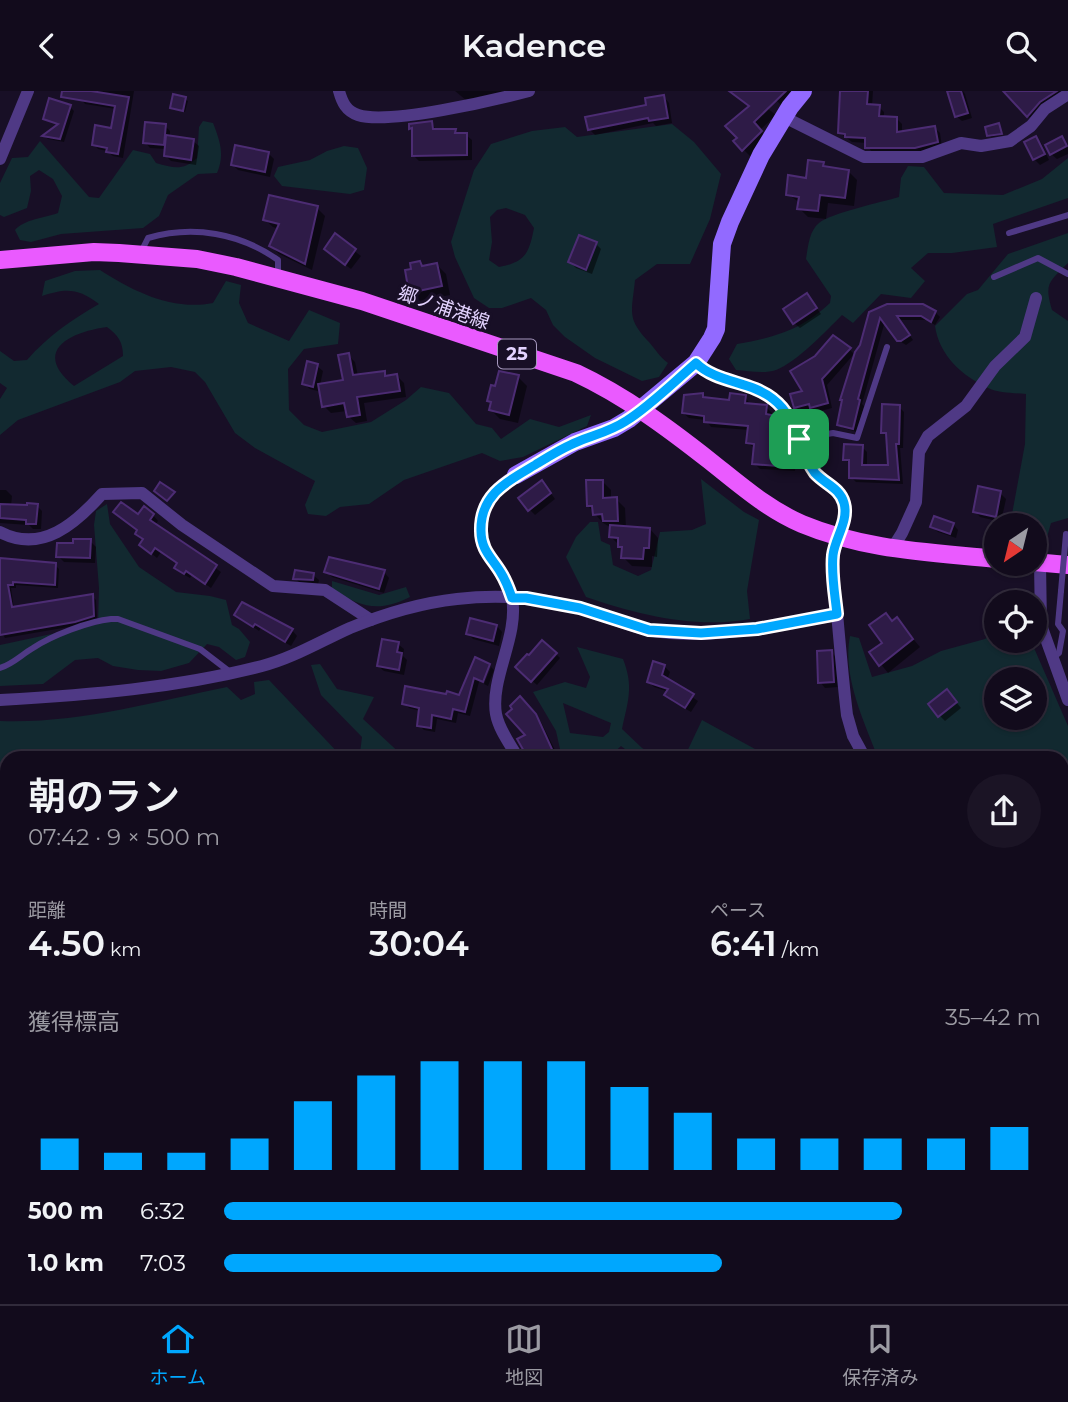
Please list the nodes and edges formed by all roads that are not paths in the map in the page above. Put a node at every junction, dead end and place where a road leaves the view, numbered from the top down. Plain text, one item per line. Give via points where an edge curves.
1 (28, 91) edge
2 (339, 91) edge
3 (529, 91) edge
4 (803, 91) edge
5 (1068, 94) edge
6 (784, 117) junction
7 (0, 159) edge
8 (1068, 215) edge
9 (1009, 233) dead end
10 (141, 254) junction
11 (0, 260) edge
12 (1068, 274) edge
13 (994, 277) dead end
14 (278, 278) junction
15 (1037, 298) dead end
16 (887, 347) dead end
17 (696, 363) junction
18 (641, 409) junction
19 (799, 439) junction
20 (516, 475) joint
21 (1068, 526) edge
22 (0, 533) edge
23 (837, 537) junction
24 (892, 549) junction
25 (984, 558) edge
26 (1047, 564) edge
27 (1068, 565) edge
28 (1038, 576) edge
29 (512, 598) junction
30 (837, 614) junction
31 (371, 620) junction
32 (1052, 659) junction
33 (0, 668) edge
34 (230, 672) junction
35 (1068, 700) edge
36 (0, 701) edge
37 (514, 751) edge
38 (860, 751) edge

1 - 7 street
2 - 3 street via 343,104 358,115 386,117
4 - 6 street
5 - 6 street via 1010,141 981,146 961,143 922,157 864,157
6 - 17 street via 761,155 722,244 716,329
8 - 9 lane
10 - 11 main road, 郷ノ浦港線 / 25 via 94,252
10 - 14 main road, 郷ノ浦港線 / 25 via 197,259
10 - 14 lane via 149,238 196,231 249,242 264,250 278,260
12 - 13 lane via 1038,258
14 - 18 main road, 郷ノ浦港線 / 25 via 362,301 576,373
15 - 24 street via 1025,337 995,366 966,405 928,436 919,452 916,502
16 - 19 lane via 856,438 833,433
17 - 18 street
17 - 19 street via 775,400
18 - 20 street via 614,428 575,442
18 - 23 main road, 郷ノ浦港線 / 25 via 771,507
19 - 23 street via 816,474 837,490 844,503 844,523
20 - 29 street via 495,491 481,523 481,543
21 - 32 lane, bridge via 1058,624 1063,631 1059,653
22 - 31 street via 51,537 80,518 102,494 142,493 273,586 325,590
23 - 24 main road, 郷ノ浦港線 / 25
23 - 30 street via 833,568
24 - 25 main road, 郷ノ浦港線 / 25
26 - 27 main road
28 - 32 street via 1041,625
29 - 30 street via 580,608 649,630 701,633 757,629
29 - 31 street via 443,601
29 - 37 street via 496,713
30 - 38 street via 847,715
31 - 34 street via 264,666
32 - 35 street
33 - 34 lane via 34,646 70,631 118,619 200,649
34 - 36 street via 90,695

